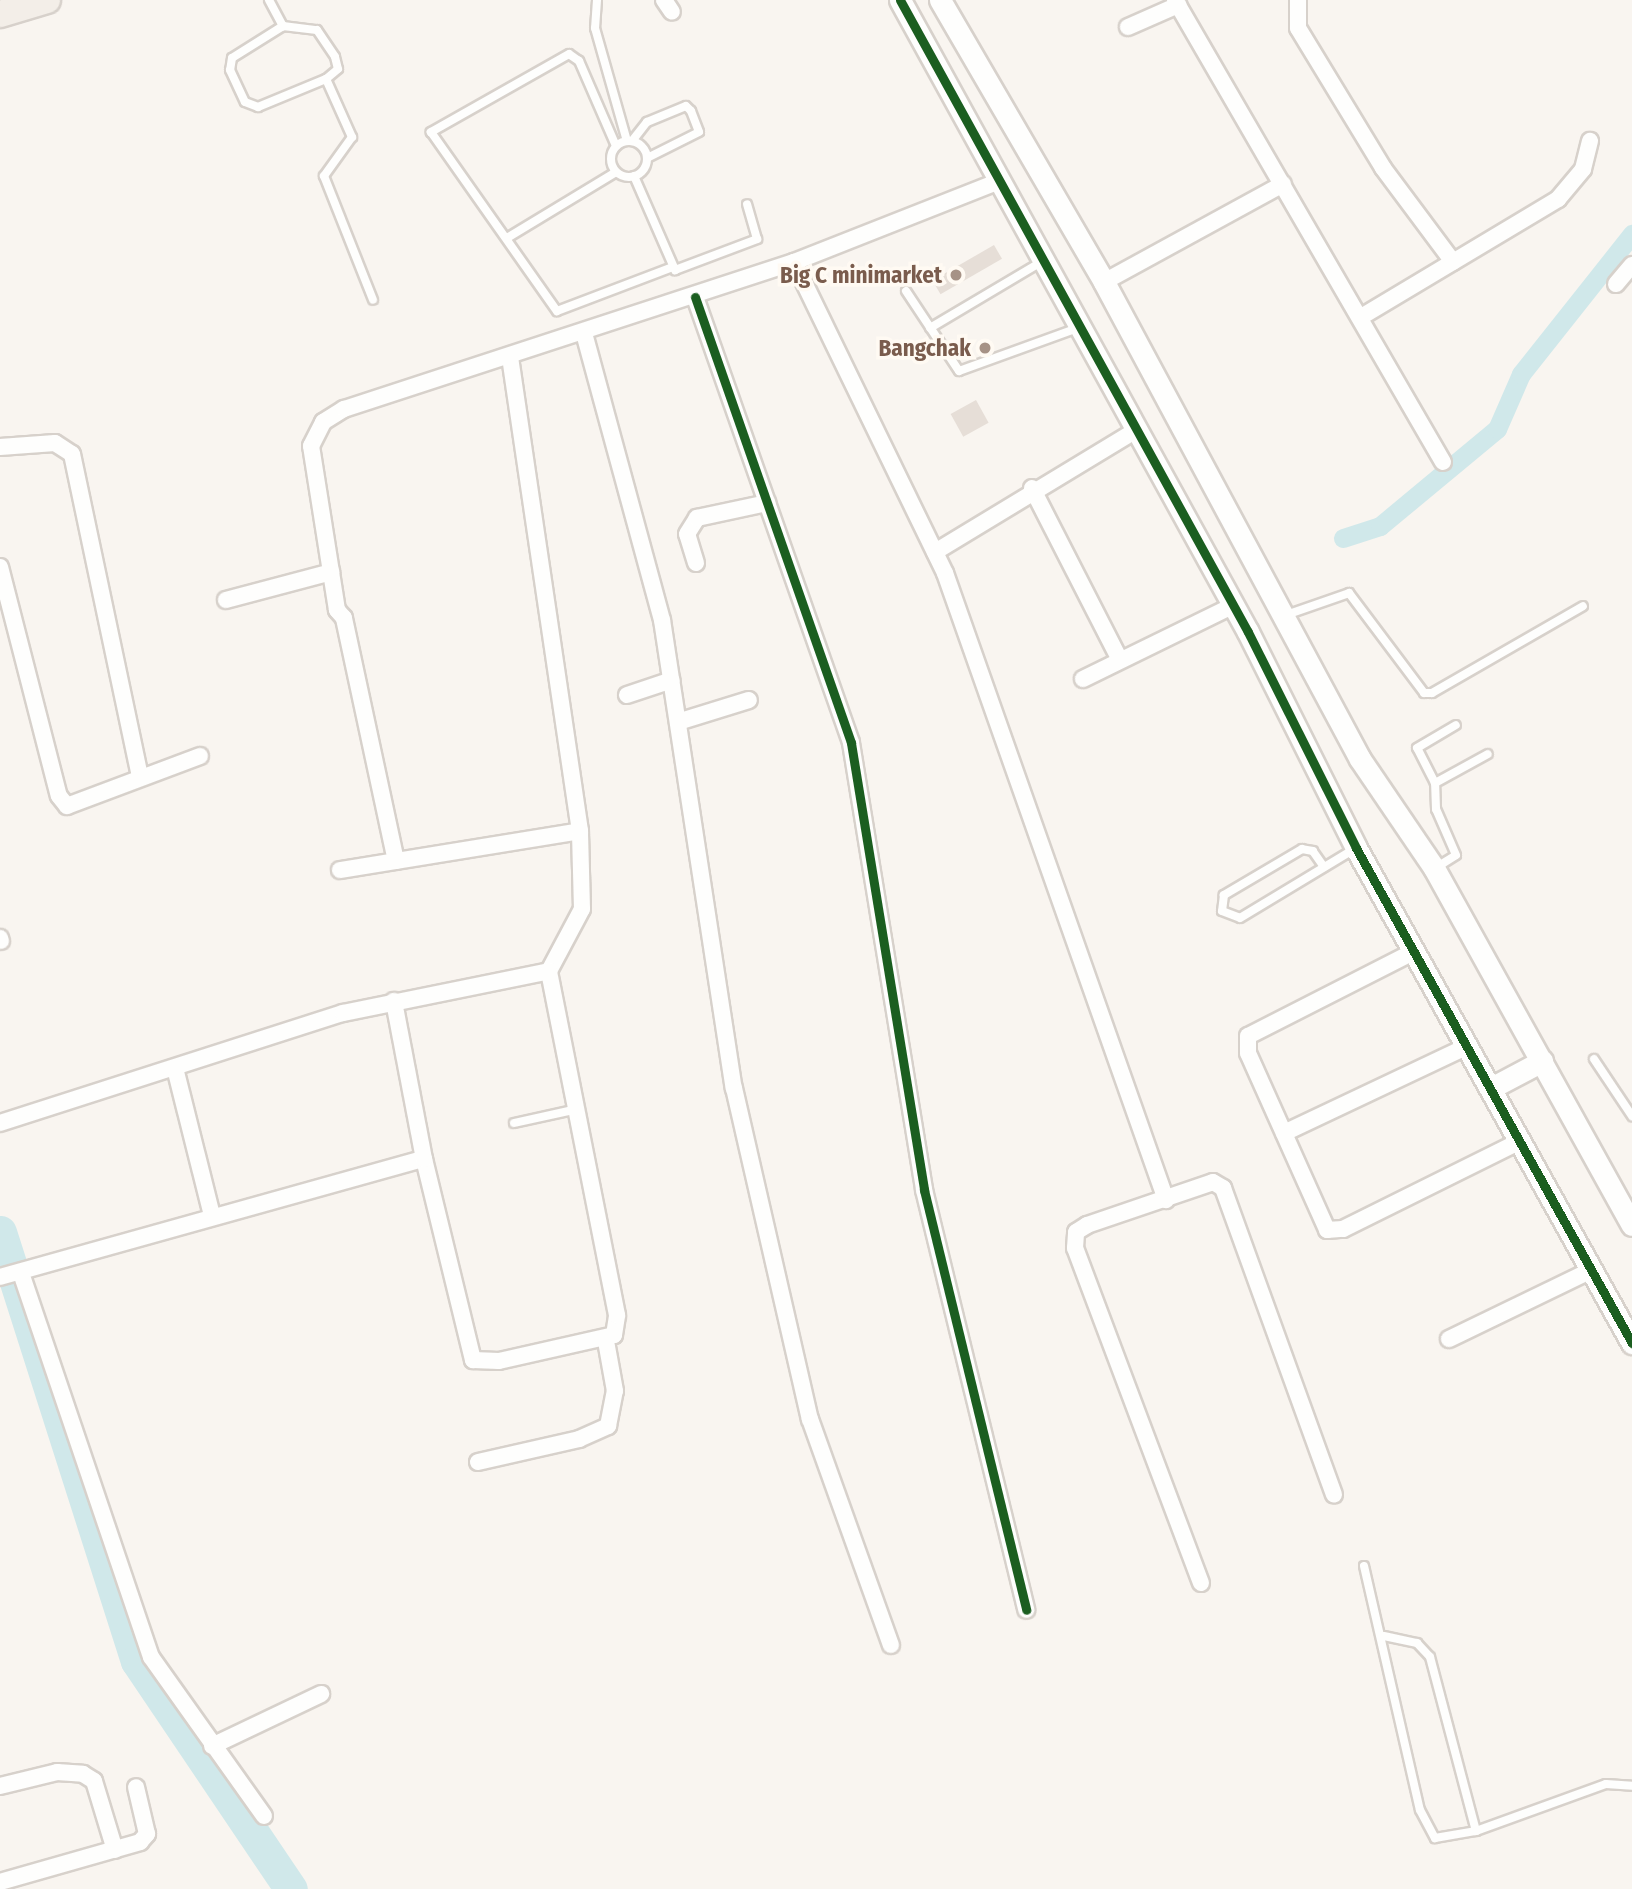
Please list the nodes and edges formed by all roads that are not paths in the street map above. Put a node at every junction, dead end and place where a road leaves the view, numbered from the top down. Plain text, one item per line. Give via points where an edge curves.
1 (47, 0) edge
2 (269, 0) edge
3 (597, 0) edge
4 (900, 0) edge
5 (940, 0) edge
6 (1298, 0) edge
7 (1176, 3) edge
8 (0, 14) edge
9 (283, 26) junction
10 (1128, 27) dead end
11 (327, 79) junction
12 (629, 141) junction
13 (1590, 141) dead end
14 (616, 146) junction
15 (647, 158) junction
16 (616, 172) junction
17 (634, 176) junction
18 (997, 183) junction
19 (1283, 184) junction
20 (747, 204) dead end
21 (507, 238) junction
22 (794, 262) junction
23 (1041, 262) junction
24 (1453, 262) junction
25 (1632, 265) edge
26 (670, 268) junction
27 (1104, 282) junction
28 (1616, 284) dead end
29 (906, 291) dead end
30 (695, 297) junction
31 (373, 300) dead end
32 (1361, 317) junction
33 (930, 328) junction
34 (1078, 328) junction
35 (584, 333) junction
36 (510, 357) junction
37 (1135, 431) junction
38 (0, 447) edge
39 (1443, 462) dead end
40 (1032, 488) junction
41 (767, 503) junction
42 (935, 552) junction
43 (696, 563) dead end
44 (0, 567) edge
45 (331, 572) junction
46 (226, 600) dead end
47 (1234, 606) junction
48 (1583, 606) dead end
49 (1283, 616) junction
50 (1120, 660) junction
51 (1083, 679) dead end
52 (672, 680) junction
53 (627, 695) dead end
54 (749, 700) dead end
55 (681, 721) junction
56 (1456, 725) dead end
57 (1488, 754) dead end
58 (200, 756) dead end
59 (140, 777) junction
60 (1435, 783) junction
61 (580, 831) junction
62 (1356, 848) junction
63 (396, 860) junction
64 (1324, 867) junction
65 (1434, 868) junction
66 (340, 870) dead end
67 (1415, 951) junction
68 (549, 971) junction
69 (394, 1001) junction
70 (1468, 1046) junction
71 (1594, 1059) dead end
72 (1542, 1061) junction
73 (175, 1068) junction
74 (1491, 1088) junction
75 (573, 1110) junction
76 (1632, 1116) edge
77 (0, 1123) edge
78 (514, 1123) dead end
79 (1284, 1133) junction
80 (1520, 1141) junction
81 (424, 1159) junction
82 (1166, 1200) junction
83 (1629, 1211) edge
84 (212, 1215) junction
85 (1592, 1270) junction
86 (12, 1274) edge
87 (1449, 1339) dead end
88 (606, 1341) junction
89 (1632, 1343) edge
90 (478, 1462) dead end
91 (1334, 1495) dead end
92 (1364, 1566) dead end
93 (1201, 1583) dead end
94 (1026, 1610) dead end
95 (1384, 1636) junction
96 (891, 1645) dead end
97 (321, 1694) dead end
98 (212, 1746) junction
99 (0, 1786) edge
100 (1632, 1786) edge
101 (136, 1787) dead end
102 (264, 1816) dead end
103 (1476, 1832) junction
104 (114, 1850) junction
105 (0, 1882) edge

1 - 8 main road
2 - 9 lane
3 - 12 lane via 594,28
4 - 18 street
5 - 27 street
6 - 24 street via 1298,28 1383,168
7 - 10 street
7 - 19 street
9 - 11 lane via 317,30 338,69
9 - 11 lane via 232,58 230,70 245,102 258,107
11 - 31 lane via 352,137 324,176 328,200
12 - 14 lane
12 - 15 lane
12 - 15 lane via 640,125 677,109 691,111 699,132
13 - 24 street via 1583,169 1558,200
14 - 16 lane via 610,158
14 - 21 lane via 579,61 569,54 431,132
15 - 17 lane
16 - 17 lane
16 - 21 lane
17 - 26 lane
18 - 22 street
18 - 23 street
19 - 27 street
19 - 32 street
20 - 26 lane via 757,239 698,265
21 - 26 lane via 557,311
22 - 30 street
22 - 42 street
23 - 33 lane
23 - 34 street
24 - 32 street
25 - 28 street
27 - 49 street
29 - 33 lane
30 - 35 street
30 - 41 street
32 - 39 street
33 - 34 lane via 958,371
34 - 37 street
35 - 36 street
35 - 52 street via 662,620
36 - 45 street via 344,410 323,422 311,446
36 - 61 street
37 - 40 street
37 - 47 street
38 - 59 street via 54,443 72,454
40 - 42 street
40 - 50 street
41 - 43 street via 697,519 687,534
41 - 94 street via 851,743 924,1190
42 - 82 street via 992,694
44 - 59 street via 59,796 67,806 83,804
45 - 46 street
45 - 63 street
47 - 50 street
47 - 62 street
48 - 49 lane via 1432,693 1424,693 1349,593
49 - 65 street via 1360,759
50 - 51 street
52 - 53 street
52 - 55 street
54 - 55 street
55 - 96 street via 746,1141 810,1419
56 - 60 lane via 1417,748
57 - 60 lane
58 - 59 street
60 - 65 lane via 1436,809 1456,855
61 - 63 street
61 - 68 street via 582,909
62 - 64 lane
62 - 67 street
63 - 66 street
64 - 64 lane via 1240,918 1229,920 1222,911 1224,895 1302,849 1313,851
65 - 72 street
67 - 70 street
67 - 79 street via 1248,1035 1248,1053
68 - 69 street
68 - 75 street
69 - 73 street
69 - 81 street
70 - 74 street
70 - 79 street
71 - 76 lane
72 - 74 street
72 - 83 street
73 - 77 street
73 - 84 street
74 - 80 street
75 - 78 lane
75 - 88 street via 617,1315 618,1326
79 - 80 street via 1331,1231
80 - 85 street
81 - 84 street
81 - 88 street via 473,1360
82 - 91 street via 1213,1182 1227,1194
82 - 93 street via 1087,1225 1076,1232 1075,1248
84 - 86 street
85 - 87 street
85 - 89 street
86 - 98 street via 151,1657
88 - 90 street via 614,1391 608,1426 587,1437
92 - 95 lane
95 - 103 lane via 1417,1643 1430,1657
95 - 103 lane via 1420,1810 1440,1841
97 - 98 street
98 - 102 street
99 - 104 street via 57,1772 83,1774 93,1781
100 - 103 lane via 1606,1784
101 - 104 street via 147,1834
104 - 105 street

